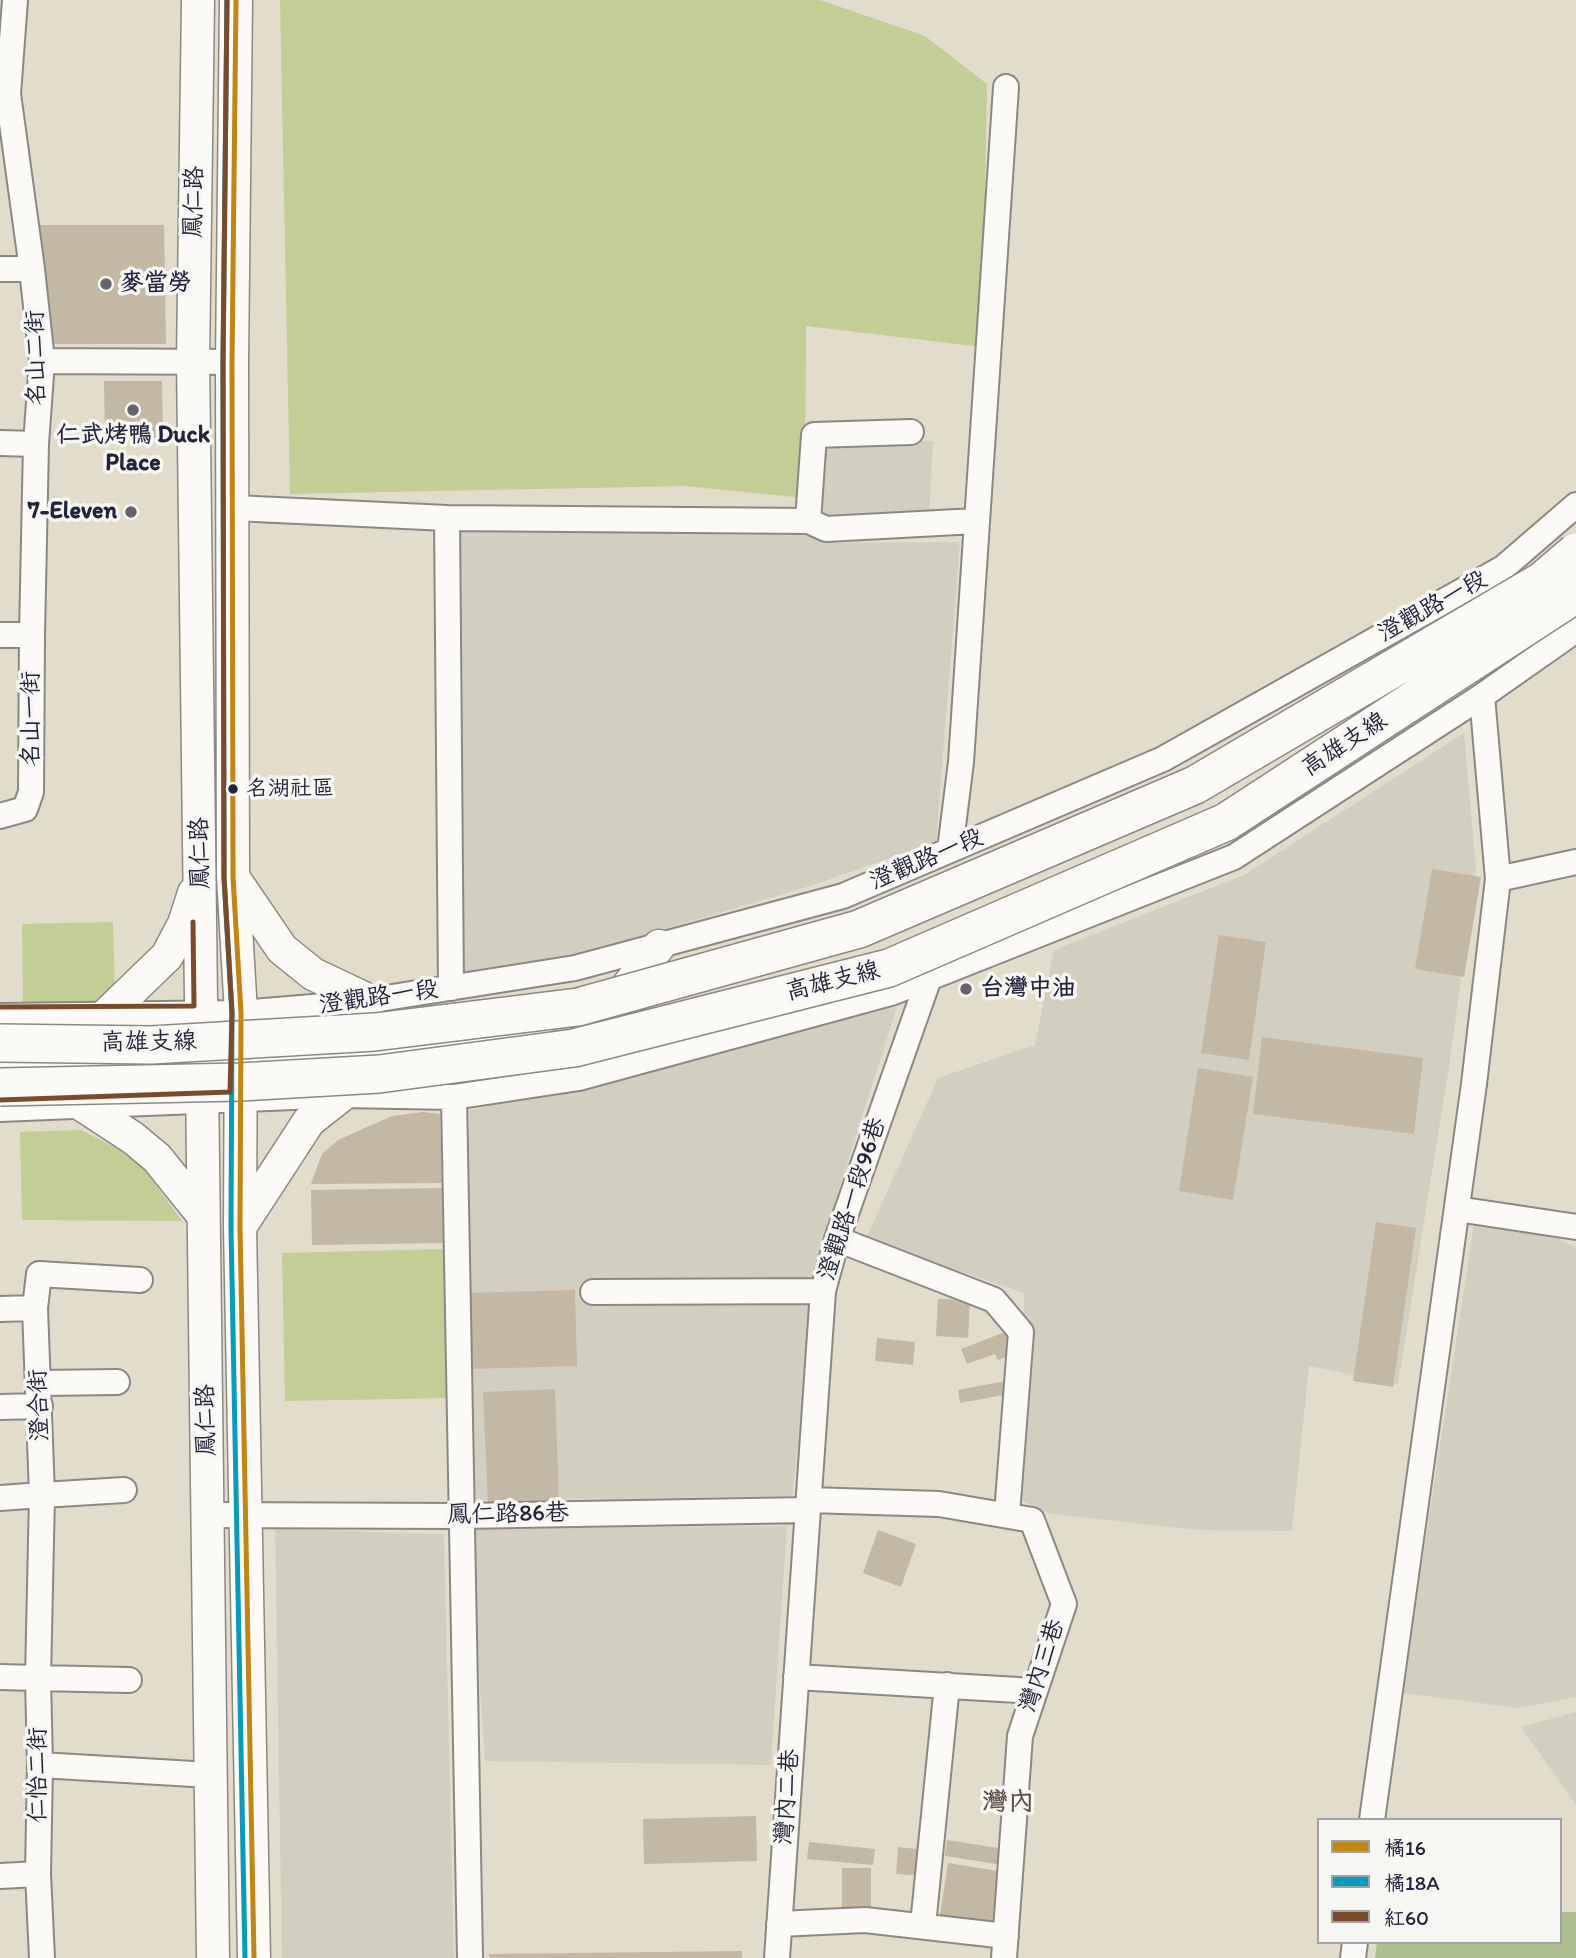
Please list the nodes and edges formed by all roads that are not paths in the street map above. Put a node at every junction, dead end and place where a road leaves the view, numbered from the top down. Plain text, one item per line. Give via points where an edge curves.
1 (15, 0) edge
2 (198, 0) edge
3 (236, 0) edge
4 (1006, 87) dead end
5 (4, 94) edge
6 (0, 269) edge
7 (32, 269) junction
8 (42, 361) junction
9 (193, 361) junction
10 (232, 362) junction
11 (911, 432) dead end
12 (0, 443) edge
13 (36, 444) junction
14 (1576, 505) edge
15 (234, 508) junction
16 (447, 518) junction
17 (808, 521) junction
18 (976, 521) junction
19 (1576, 551) edge
20 (1576, 594) edge
21 (1576, 630) edge
22 (0, 635) edge
23 (32, 635) junction
24 (1482, 696) junction
25 (0, 816) edge
26 (950, 850) junction
27 (1576, 862) edge
28 (201, 872) junction
29 (233, 877) junction
30 (1498, 879) junction
31 (659, 946) junction
32 (929, 978) junction
33 (451, 988) junction
34 (370, 1001) junction
35 (241, 1013) junction
36 (203, 1014) junction
37 (0, 1016) edge
38 (106, 1016) junction
39 (0, 1043) edge
40 (240, 1054) junction
41 (0, 1065) edge
42 (202, 1080) junction
43 (0, 1087) edge
44 (342, 1095) junction
45 (454, 1097) junction
46 (239, 1100) junction
47 (81, 1104) junction
48 (0, 1108) edge
49 (1457, 1209) junction
50 (202, 1214) junction
51 (240, 1227) junction
52 (1576, 1227) edge
53 (837, 1239) junction
54 (139, 1280) dead end
55 (593, 1292) dead end
56 (822, 1292) junction
57 (35, 1308) junction
58 (0, 1309) edge
59 (117, 1382) dead end
60 (40, 1394) junction
61 (0, 1407) edge
62 (124, 1490) dead end
63 (42, 1495) junction
64 (0, 1497) edge
65 (808, 1505) junction
66 (246, 1514) junction
67 (1007, 1514) junction
68 (209, 1515) junction
69 (461, 1516) junction
70 (0, 1677) edge
71 (796, 1677) junction
72 (38, 1678) junction
73 (129, 1679) dead end
74 (947, 1685) junction
75 (1035, 1691) junction
76 (40, 1765) junction
77 (211, 1775) junction
78 (1372, 1818) edge
79 (38, 1874) junction
80 (0, 1876) edge
81 (779, 1924) junction
82 (923, 1925) junction
83 (1005, 1947) edge
84 (42, 1958) edge
85 (213, 1958) edge
86 (254, 1958) edge
87 (470, 1958) edge
88 (777, 1958) edge

1 - 5 street, 名山二街
2 - 9 main road, 鳳仁路
3 - 10 main road, 鳳仁路
4 - 18 street
5 - 7 street, 名山二街
6 - 7 street
7 - 8 street, 名山二街
8 - 9 street
8 - 13 street, 名山二街
9 - 10 street
9 - 28 main road, 鳳仁路
10 - 15 main road, 鳳仁路
11 - 17 street via 814,435
12 - 13 street
13 - 23 street, 名山二街
14 - 26 street, 澄觀路一段 via 1503,568 1163,759
15 - 16 street
15 - 29 main road, 鳳仁路
16 - 17 street
16 - 33 street
17 - 18 street via 826,529
18 - 26 street via 961,762
19 - 39 highway, 高雄支線, bridge via 1542,582 1195,785 859,929 578,1007 375,1032 151,1045
20 - 43 highway, 高雄支線, bridge via 1226,822 889,968 548,1052 367,1075
21 - 24 street
22 - 23 street, 名山一街
23 - 25 street, 名山一街 via 31,792 25,809
24 - 30 street
24 - 32 street via 1234,857
26 - 31 street, 澄觀路一段 via 843,896
27 - 30 street
28 - 36 main road, 鳳仁路
28 - 38 main road via 184,924 167,956
29 - 34 main road via 282,949 313,974
29 - 35 main road, 鳳仁路
30 - 49 street
31 - 33 street, 澄觀路一段 via 575,968
31 - 40 main road via 602,1019 462,1041
32 - 45 street via 891,993 579,1077
32 - 53 street, 澄觀路一段96巷
33 - 34 street, 澄觀路一段
34 - 35 street, 澄觀路一段
35 - 36 street, 澄觀路一段
35 - 40 main road, 鳳仁路
36 - 38 street, 澄觀路一段
36 - 42 main road, 鳳仁路
37 - 38 street, 澄觀路一段
40 - 42 main road
40 - 46 main road, 鳳仁路
41 - 42 main road
42 - 46 street
42 - 47 street
42 - 50 main road, 鳳仁路
44 - 45 street
44 - 46 street
44 - 51 main road via 309,1121
45 - 69 street
46 - 51 main road, 鳳仁路
47 - 48 street
47 - 50 main road via 157,1158
49 - 52 street
49 - 78 street
50 - 68 main road, 鳳仁路
51 - 66 main road, 鳳仁路
53 - 56 street, 澄觀路一段96巷
53 - 67 street via 994,1300 1021,1332
54 - 57 street, 澄合街 via 39,1274
55 - 56 street
56 - 65 street, 澄觀路一段96巷
57 - 58 street
57 - 60 street, 澄合街
59 - 60 street
60 - 61 street
60 - 63 street, 澄合街
62 - 63 street
63 - 64 street
63 - 72 street, 澄合街
65 - 67 street, 灣內三巷 via 939,1504
65 - 69 street, 鳳仁路86巷
65 - 71 street
66 - 68 street, 鳳仁路86巷
66 - 69 street, 鳳仁路86巷
66 - 86 main road, 鳳仁路
67 - 75 street, 灣內三巷 via 1032,1520 1064,1604
68 - 77 main road, 鳳仁路
69 - 87 street
70 - 72 street
71 - 74 street
71 - 81 street, 灣內二巷
72 - 73 street
72 - 76 street, 仁怡二街
74 - 75 street
74 - 82 street
75 - 83 street, 灣內三巷 via 1020,1736
76 - 77 street
76 - 79 street, 仁怡二街
77 - 85 main road, 鳳仁路
79 - 80 street
79 - 84 street, 仁怡二街
81 - 82 street via 865,1920
81 - 88 street, 灣內二巷
82 - 83 street

